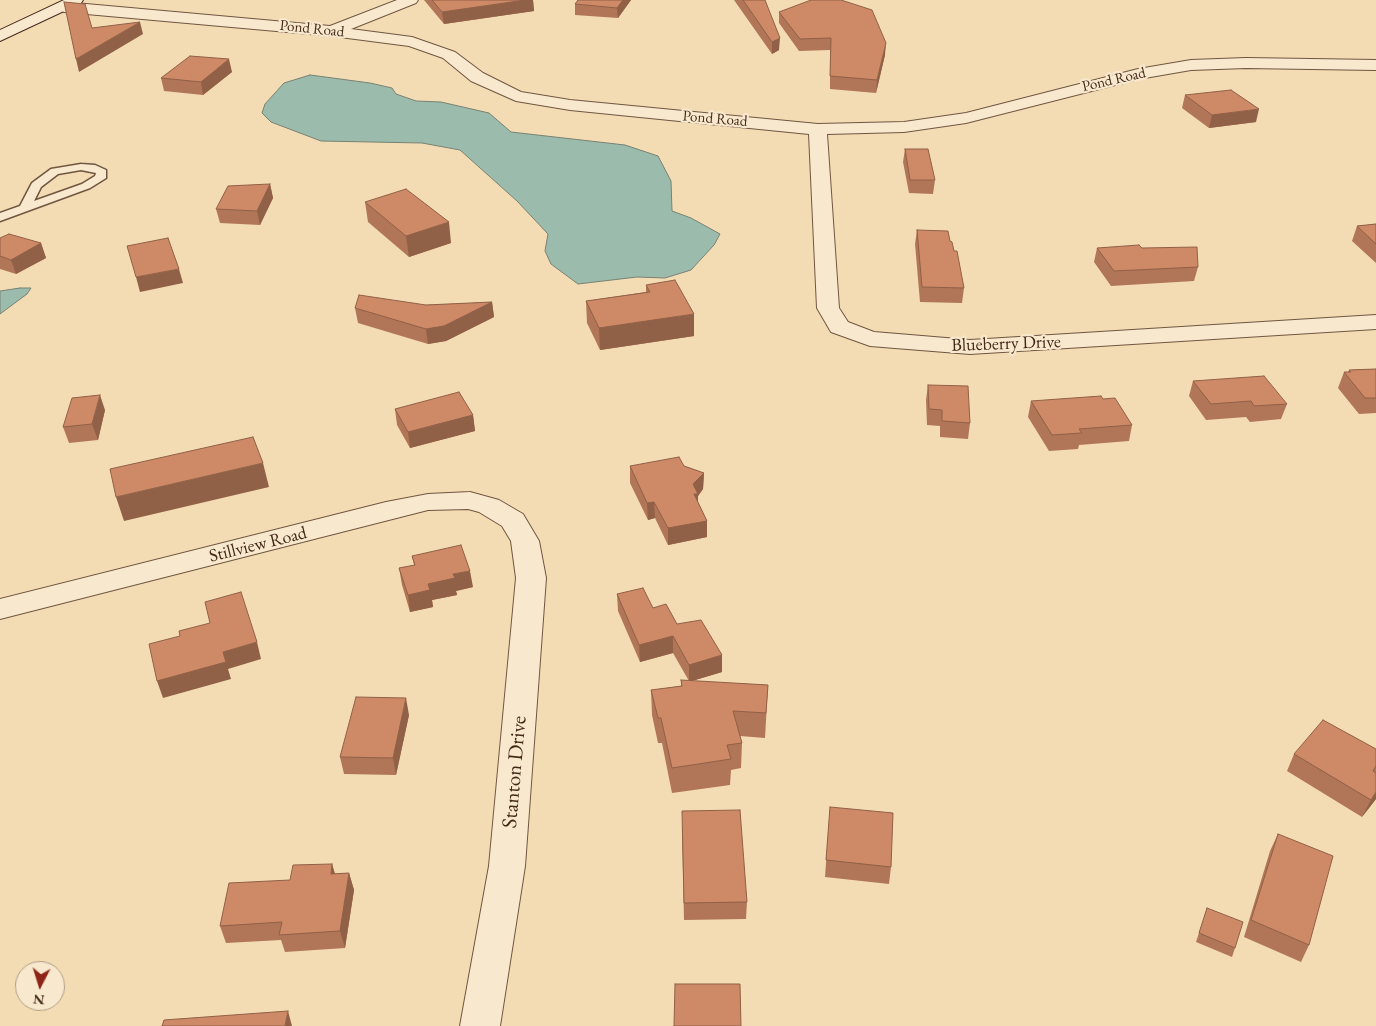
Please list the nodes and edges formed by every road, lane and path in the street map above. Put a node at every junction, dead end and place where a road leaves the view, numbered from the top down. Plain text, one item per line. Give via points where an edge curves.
1 (411, 0) edge
2 (70, 3) edge
3 (332, 30) junction
4 (0, 36) edge
5 (1376, 65) edge
6 (818, 129) junction
7 (25, 208) junction
8 (0, 217) edge
9 (1376, 322) edge
10 (513, 520) joint
11 (0, 609) edge
12 (480, 1026) edge

1 - 3 street
2 - 3 street, Pond Road
2 - 4 street
3 - 6 street, Pond Road via 412,42 449,55 477,77 516,96 570,105
5 - 6 street, Pond Road via 1191,65 1138,74 966,118 904,127
6 - 9 street, Blueberry Drive via 828,308 839,327 870,339 922,345 990,347
7 - 7 lane via 86,186 100,178 102,172 81,167 55,171 36,185
7 - 8 lane
10 - 11 street, Stillview Road via 489,506 470,500 428,502
10 - 12 street, Stanton Drive via 525,541 531,578 507,866

